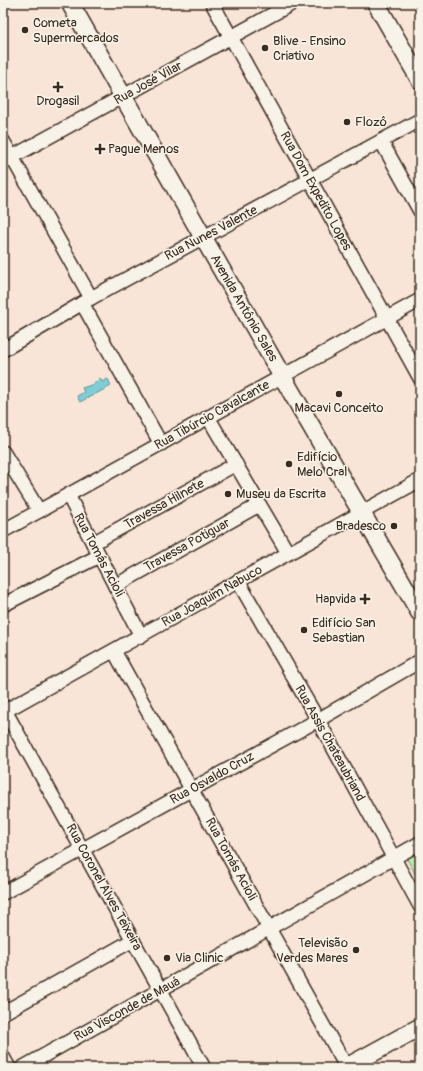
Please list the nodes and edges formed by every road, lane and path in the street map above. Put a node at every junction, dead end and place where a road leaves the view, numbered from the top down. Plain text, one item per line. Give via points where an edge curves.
1 (70, 3) edge
2 (212, 3) edge
3 (293, 3) edge
4 (376, 3) edge
5 (231, 37) junction
6 (420, 80) edge
7 (123, 97) junction
8 (420, 120) edge
9 (3, 141) edge
10 (381, 141) junction
11 (8, 160) edge
12 (310, 180) junction
13 (420, 211) edge
14 (203, 237) junction
15 (420, 300) edge
16 (87, 301) junction
17 (387, 319) junction
18 (3, 350) edge
19 (282, 376) junction
20 (420, 378) edge
21 (208, 417) junction
22 (161, 444) junction
23 (3, 452) edge
24 (236, 464) junction
25 (420, 480) edge
26 (68, 495) junction
27 (260, 505) junction
28 (38, 511) junction
29 (362, 513) junction
30 (3, 531) edge
31 (93, 543) junction
32 (288, 553) junction
33 (99, 556) junction
34 (238, 581) junction
35 (115, 586) junction
36 (3, 605) edge
37 (420, 613) edge
38 (141, 636) junction
39 (114, 651) junction
40 (420, 660) edge
41 (4, 710) edge
42 (318, 720) junction
43 (192, 789) junction
44 (420, 843) edge
45 (83, 849) junction
46 (393, 858) junction
47 (3, 893) edge
48 (420, 906) edge
49 (269, 928) junction
50 (133, 940) junction
51 (161, 990) junction
52 (3, 1013) edge
53 (420, 1027) edge
54 (420, 1040) edge
55 (3, 1057) edge
56 (9, 1068) edge
57 (22, 1068) edge
58 (204, 1068) edge
59 (346, 1068) edge
60 (368, 1068) edge

1 - 7 main road, Avenida Antônio Sales
2 - 5 street, Rua Dom Expedito Lopes
3 - 5 street, Rua José Vilar
4 - 6 main road
5 - 7 street, Rua José Vilar
5 - 12 street, Rua Dom Expedito Lopes
7 - 11 street, Rua José Vilar
7 - 14 main road, Avenida Antônio Sales
8 - 10 street, Rua Nunes Valente
9 - 11 street
10 - 12 street, Rua Nunes Valente
10 - 13 street
11 - 16 street
12 - 14 street, Rua Nunes Valente
12 - 17 street, Rua Dom Expedito Lopes
14 - 16 street, Rua Nunes Valente
14 - 19 main road, Avenida Antônio Sales
15 - 17 street, Rua Tibúrcio Cavalcante
16 - 18 street, Rua Nunes Valente
16 - 22 street
17 - 19 street, Rua Tibúrcio Cavalcante
17 - 20 street, Rua Dom Expedito Lopes
19 - 21 street, Rua Tibúrcio Cavalcante
19 - 29 main road, Avenida Antônio Sales
21 - 22 street, Rua Tibúrcio Cavalcante
21 - 24 street
22 - 26 street, Rua Tibúrcio Cavalcante
23 - 28 street
24 - 27 street
24 - 31 street, Travessa Hilnete
25 - 29 street, Rua Joaquim Nabuco
26 - 28 street, Rua Tibúrcio Cavalcante
26 - 31 street, Rua Tomás Acioli
27 - 32 street
27 - 35 street, Travessa Potiguar
28 - 30 street, Rua Tibúrcio Cavalcante
29 - 32 street, Rua Joaquim Nabuco
29 - 37 main road, Avenida Antônio Sales
31 - 33 street, Rua Tomás Acioli
32 - 34 street, Rua Joaquim Nabuco
33 - 35 street, Rua Tomás Acioli
33 - 36 street
34 - 38 street, Rua Joaquim Nabuco
34 - 42 street, Rua Assis Chateaubriand
35 - 38 street, Rua Tomás Acioli
38 - 39 street, Rua Joaquim Nabuco
39 - 41 street, Rua Joaquim Nabuco
39 - 43 street, Rua Tomás Acioli
40 - 42 street, Rua Osvaldo Cruz
41 - 45 street, Rua Coronel Alves Teixeira
42 - 43 street, Rua Osvaldo Cruz
42 - 46 street, Rua Assis Chateaubriand
43 - 45 street, Rua Osvaldo Cruz
43 - 49 street, Rua Tomás Acioli
44 - 46 street, Rua Visconde de Mauá
45 - 47 street, Rua Osvaldo Cruz
45 - 50 street, Rua Coronel Alves Teixeira
46 - 48 street, Rua Assis Chateaubriand
46 - 49 street, Rua Visconde de Mauá
49 - 51 street, Rua Visconde de Mauá
49 - 59 street, Rua Tomás Acioli
50 - 51 street, Rua Coronel Alves Teixeira
50 - 52 street
51 - 57 street, Rua Visconde de Mauá
51 - 58 street, Rua Coronel Alves Teixeira
53 - 59 main road
54 - 60 main road
55 - 56 street

